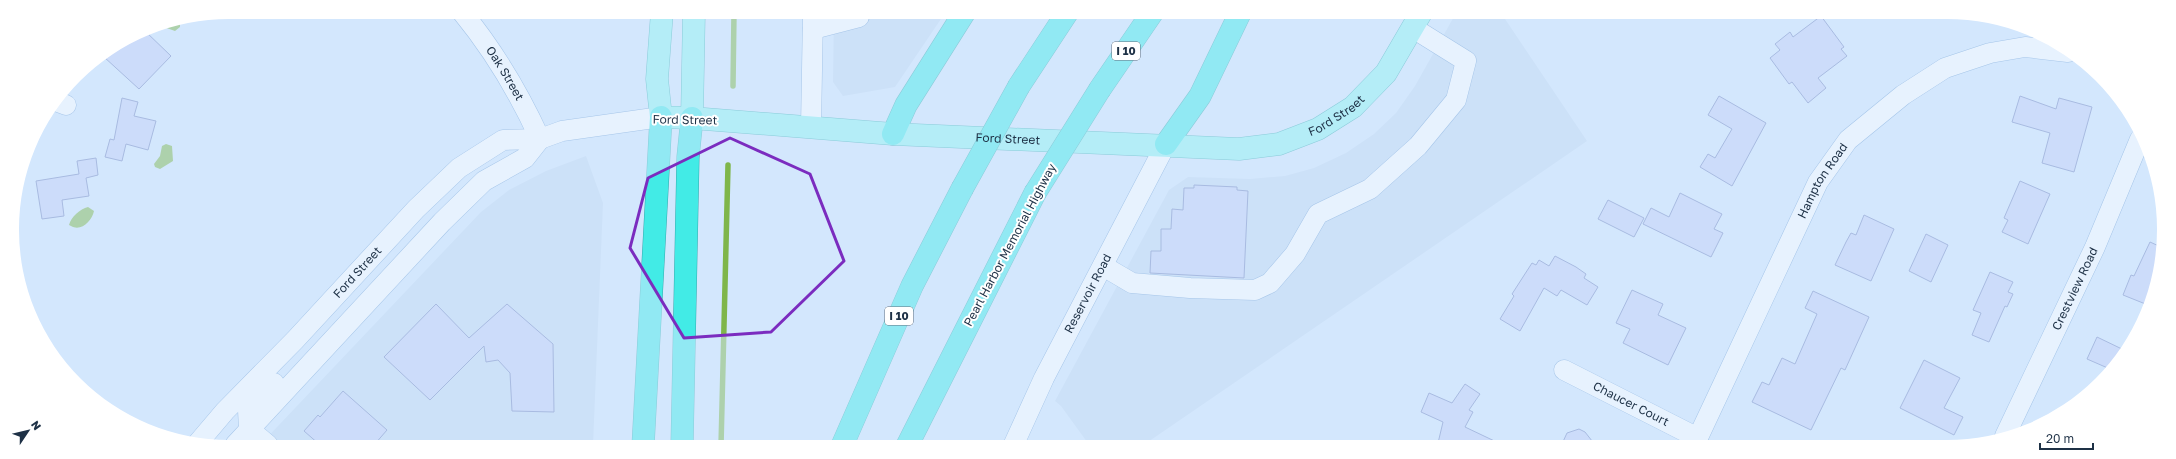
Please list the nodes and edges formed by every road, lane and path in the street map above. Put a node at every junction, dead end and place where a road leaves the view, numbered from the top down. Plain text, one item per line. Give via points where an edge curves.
1 (468, 19) edge
2 (661, 19) edge
3 (694, 19) edge
4 (836, 19) edge
5 (960, 19) edge
6 (1063, 19) edge
7 (1148, 19) edge
8 (1237, 19) edge
9 (813, 21) edge
10 (1417, 21) edge
11 (2058, 51) edge
12 (661, 117) junction
13 (692, 118) junction
14 (811, 127) junction
15 (894, 134) junction
16 (540, 139) junction
17 (2138, 143) edge
18 (1166, 144) junction
19 (1103, 266) junction
20 (294, 340) junction
21 (1564, 370) dead end
22 (249, 430) junction
23 (2007, 431) edge
24 (202, 438) edge
25 (240, 440) edge
26 (262, 440) edge
27 (643, 440) edge
28 (682, 440) edge
29 (845, 440) edge
30 (910, 440) edge
31 (1016, 440) edge
32 (1692, 440) edge
33 (1697, 440) edge

1 - 16 street, Oak Street via 510,79
2 - 12 main road via 657,79
3 - 13 main road
4 - 9 street
5 - 15 highway via 906,105
6 - 29 highway, I 10, bridge via 1019,86 962,188 912,286
7 - 30 highway, Pearl Harbor Memorial Highway / I 10, bridge via 1100,89 1035,193
8 - 18 highway via 1200,96
9 - 14 street
10 - 18 main road, Ford Street via 1386,73 1352,107 1318,129 1279,144 1239,149
10 - 19 street via 1466,61 1456,100 1418,146 1370,189 1318,214 1295,254 1270,283 1255,290 1132,283
11 - 33 street, Hampton Road via 2025,47 1990,53 1945,68 1903,95 1848,140 1818,182
12 - 13 main road, Ford Street
12 - 16 street, Ford Street via 584,127
12 - 27 highway
13 - 14 main road, Ford Street
13 - 28 highway via 688,158
14 - 15 main road, Ford Street
15 - 18 main road, Ford Street
16 - 20 street, Ford Street via 502,140 459,168 416,209
16 - 22 street via 525,158 484,181 442,222
17 - 23 street, Crestview Road via 2096,246
18 - 19 street, Reservoir Road
19 - 31 street, Reservoir Road via 1044,378
20 - 22 street via 293,363 248,410
20 - 24 street, Ford Street
21 - 32 street, Chaucer Court
22 - 25 street
22 - 26 street

